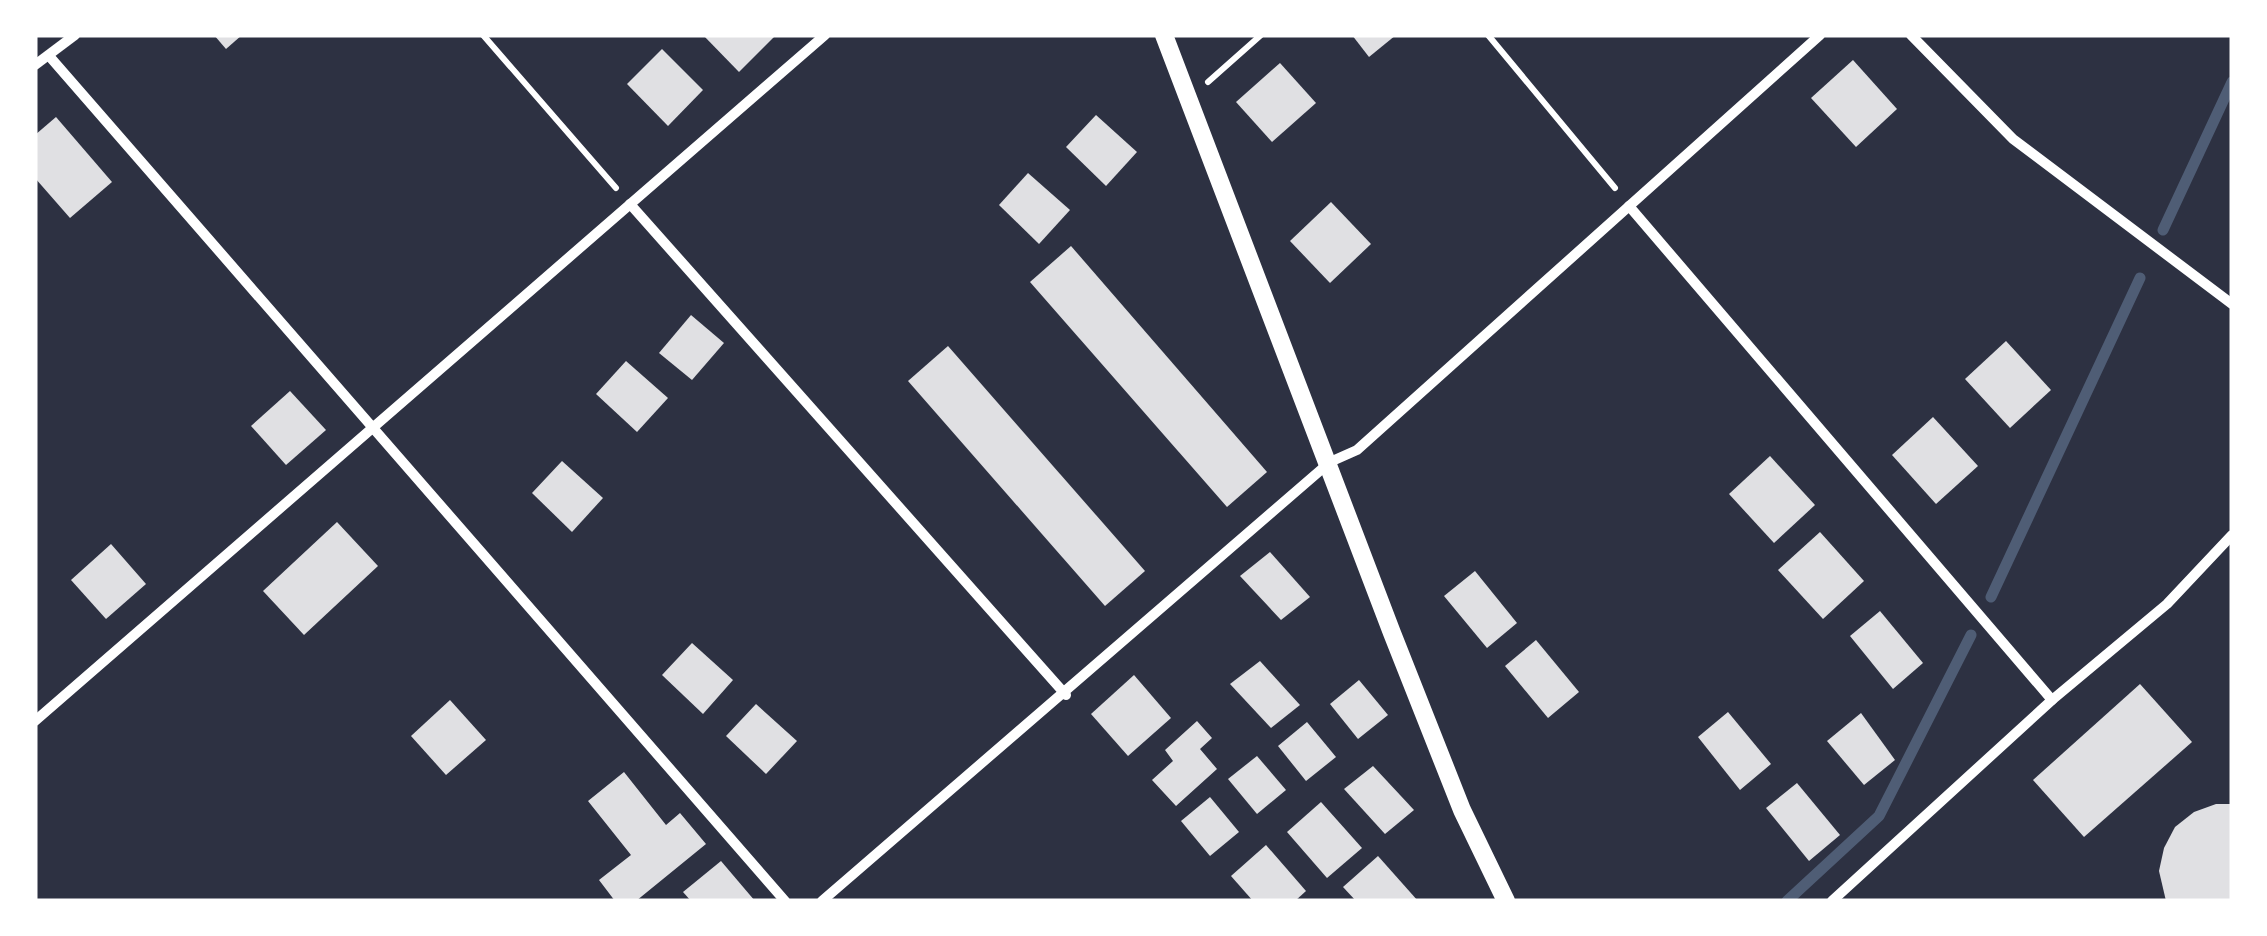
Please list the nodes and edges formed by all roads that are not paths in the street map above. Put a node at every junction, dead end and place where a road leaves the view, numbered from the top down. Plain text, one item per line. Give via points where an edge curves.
1 (76, 35) edge
2 (825, 35) edge
3 (1164, 35) edge
4 (1820, 35) edge
5 (1910, 35) edge
6 (50, 57) junction
7 (35, 65) edge
8 (630, 204) junction
9 (1629, 206) junction
10 (2232, 304) edge
11 (373, 426) junction
12 (1330, 462) junction
13 (2232, 534) edge
14 (1066, 694) junction
15 (2052, 700) junction
16 (35, 721) edge
17 (785, 901) edge
18 (822, 901) edge
19 (1506, 901) edge
20 (1832, 901) edge

1 - 6 street
2 - 8 street
3 - 12 street
4 - 9 street
5 - 10 street via 2012,139
6 - 7 street
6 - 11 street
8 - 11 street
8 - 14 street
9 - 12 street via 1356,450
9 - 15 street
11 - 16 street
11 - 17 street
12 - 14 street
12 - 19 street via 1462,810
13 - 15 street via 2167,604
14 - 18 street
15 - 20 street

